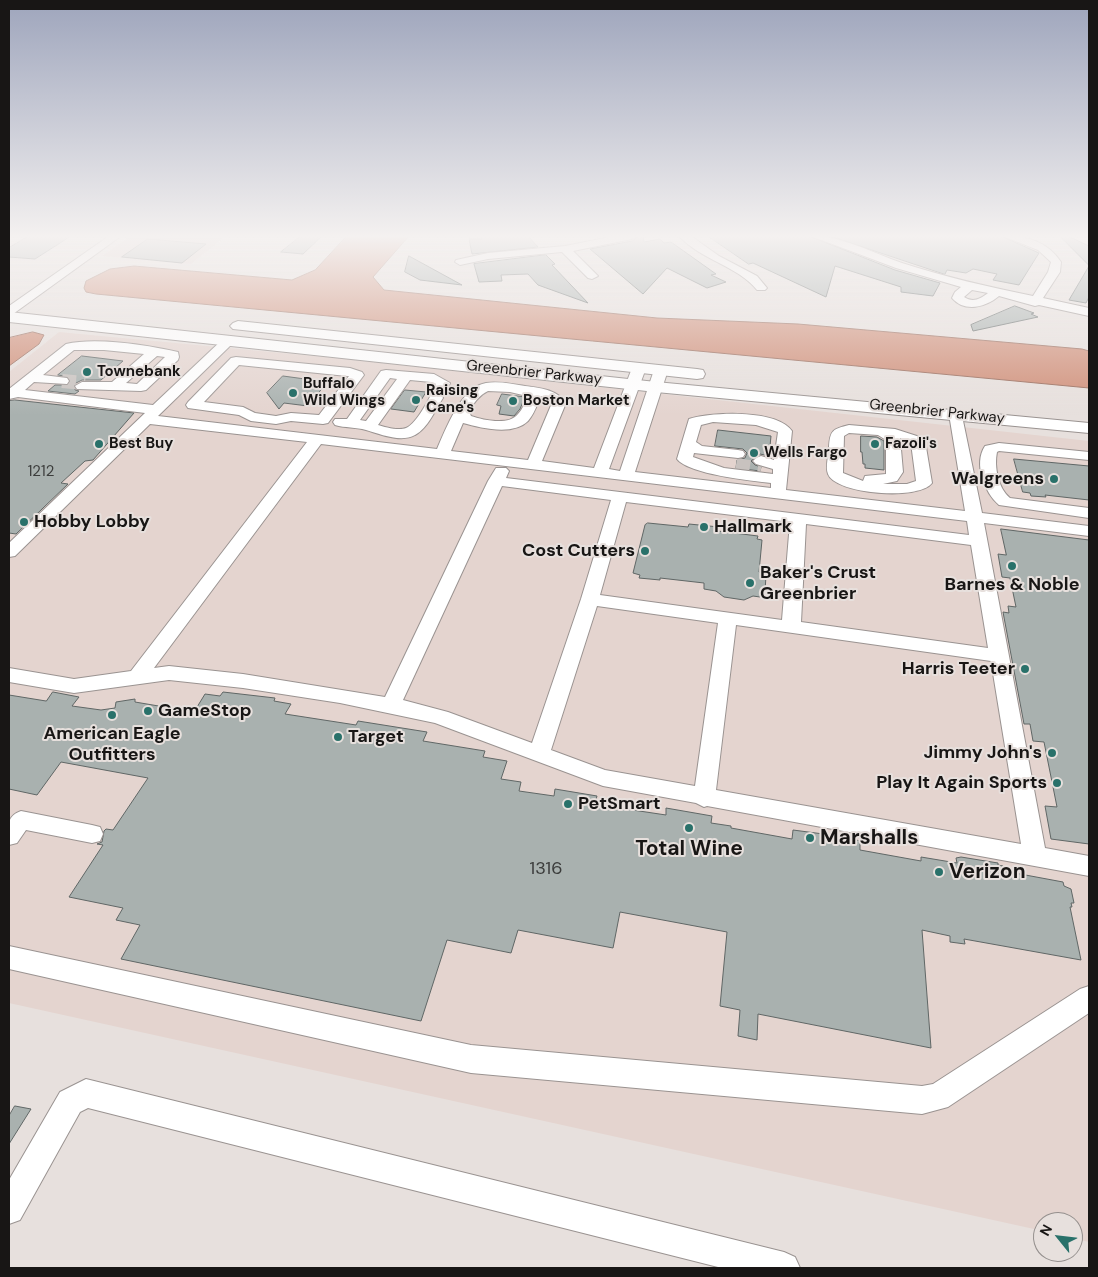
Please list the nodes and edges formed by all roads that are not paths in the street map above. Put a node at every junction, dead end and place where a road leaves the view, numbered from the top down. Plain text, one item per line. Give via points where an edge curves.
1 (27, 296) edge
2 (959, 296) edge
3 (992, 296) edge
4 (1007, 296) edge
5 (1040, 296) edge
6 (1036, 302) junction
7 (12, 306) edge
8 (1089, 312) edge
9 (9, 317) edge
10 (147, 318) dead end
11 (224, 325) dead end
12 (227, 342) junction
13 (154, 352) junction
14 (639, 368) junction
15 (156, 373) junction
16 (406, 376) junction
17 (715, 376) dead end
18 (190, 378) junction
19 (658, 378) junction
20 (29, 379) junction
21 (216, 382) junction
22 (85, 383) tunnel mouth
23 (633, 384) junction
24 (60, 385) joint
25 (115, 386) junction
26 (525, 390) junction
27 (10, 395) edge
28 (438, 395) joint
29 (923, 396) dead end
30 (463, 412) junction
31 (1089, 412) edge
32 (152, 414) junction
33 (956, 414) junction
34 (323, 420) junction
35 (419, 423) joint
36 (350, 424) junction
37 (370, 426) junction
38 (1089, 428) edge
39 (884, 432) junction
40 (451, 433) joint
41 (312, 439) junction
42 (540, 448) joint
43 (1013, 448) junction
44 (687, 450) junction
45 (442, 454) junction
46 (1089, 456) edge
47 (737, 460) tunnel mouth
48 (505, 462) junction
49 (761, 463) tunnel mouth
50 (533, 465) junction
51 (835, 466) junction
52 (965, 468) junction
53 (990, 471) junction
54 (781, 472) junction
55 (600, 473) junction
56 (626, 476) junction
57 (496, 481) junction
58 (875, 486) junction
59 (620, 496) junction
60 (1014, 504) junction
61 (875, 506) junction
62 (1089, 507) edge
63 (1089, 513) edge
64 (973, 517) junction
65 (798, 518) junction
66 (1018, 523) junction
67 (1089, 531) edge
68 (978, 541) junction
69 (9, 552) edge
70 (590, 599) junction
71 (728, 618) junction
72 (791, 627) junction
73 (999, 656) junction
74 (9, 675) edge
75 (138, 676) junction
76 (391, 705) junction
77 (539, 754) junction
78 (704, 798) junction
79 (13, 825) edge
80 (92, 834) dead end
81 (1036, 856) junction
82 (1089, 866) edge
83 (9, 957) edge
84 (1089, 998) edge
85 (9, 1209) edge
86 (784, 1268) edge

1 - 7 street
2 - 3 street via 960,301 971,304 982,303
4 - 6 street
5 - 6 street
6 - 8 street
7 - 10 main road
9 - 12 main road, Greenbrier Parkway
11 - 14 main road, Greenbrier Parkway
12 - 18 street
12 - 23 main road, Greenbrier Parkway
13 - 15 street via 173,355
13 - 20 street via 76,345
13 - 25 lane
14 - 19 main road, Greenbrier Parkway
14 - 23 street
15 - 18 street
15 - 25 lane via 141,387
16 - 28 street via 440,380 443,384
16 - 36 street via 386,374
16 - 37 lane
17 - 19 main road, Greenbrier Parkway
18 - 21 street
18 - 32 street
19 - 23 main road, Greenbrier Parkway
19 - 33 main road, Greenbrier Parkway
19 - 56 street
20 - 24 street
20 - 27 street
21 - 34 street via 193,405 243,411 251,417 276,420 291,416
21 - 34 street via 236,361 358,375
22 - 25 street
23 - 55 street
24 - 25 lane via 79,393
26 - 30 street via 483,387 474,394
26 - 30 lane via 535,394 524,417 518,422 501,425 476,422 466,419
26 - 42 street via 545,393 559,403
27 - 32 street via 18,393
28 - 35 lane
29 - 31 main road, Greenbrier Parkway
30 - 40 street
32 - 41 street
32 - 69 street
33 - 38 main road, Greenbrier Parkway
33 - 52 street
34 - 36 street
34 - 41 street
35 - 37 street via 410,432 403,433 380,431
36 - 37 street
39 - 51 street via 849,429 839,432
39 - 51 street via 893,438 895,472 892,478 851,476 842,474
39 - 58 street via 910,436 918,441 924,483 908,489
40 - 45 lane
41 - 45 street
41 - 75 street
42 - 50 lane
43 - 46 street
43 - 53 street via 990,450
43 - 62 street via 997,452 1006,493
44 - 47 street via 702,460
44 - 54 street via 685,459 692,464 722,472
44 - 54 street via 694,422 702,418 775,424 785,431
45 - 48 street
48 - 50 street
48 - 57 street
49 - 54 street
50 - 55 street
51 - 58 street via 835,473 841,479
52 - 53 street
52 - 64 street
53 - 60 street via 998,498
54 - 56 street
54 - 61 street
55 - 56 street
57 - 59 street
57 - 76 street
58 - 61 street
59 - 65 street
59 - 70 street
60 - 63 street
60 - 66 street
61 - 64 street
64 - 66 street
64 - 68 street
65 - 68 street
65 - 72 street
66 - 67 street
68 - 73 street
70 - 71 lane
70 - 77 street
71 - 72 lane
71 - 78 street
72 - 73 street
73 - 81 street
74 - 75 street via 74,686
75 - 76 street via 169,672
76 - 77 street via 440,718
77 - 78 street via 603,778
78 - 81 street
79 - 80 lane
81 - 82 street
83 - 84 street via 471,1059 922,1100 938,1097
85 - 86 lane via 70,1102 86,1093

